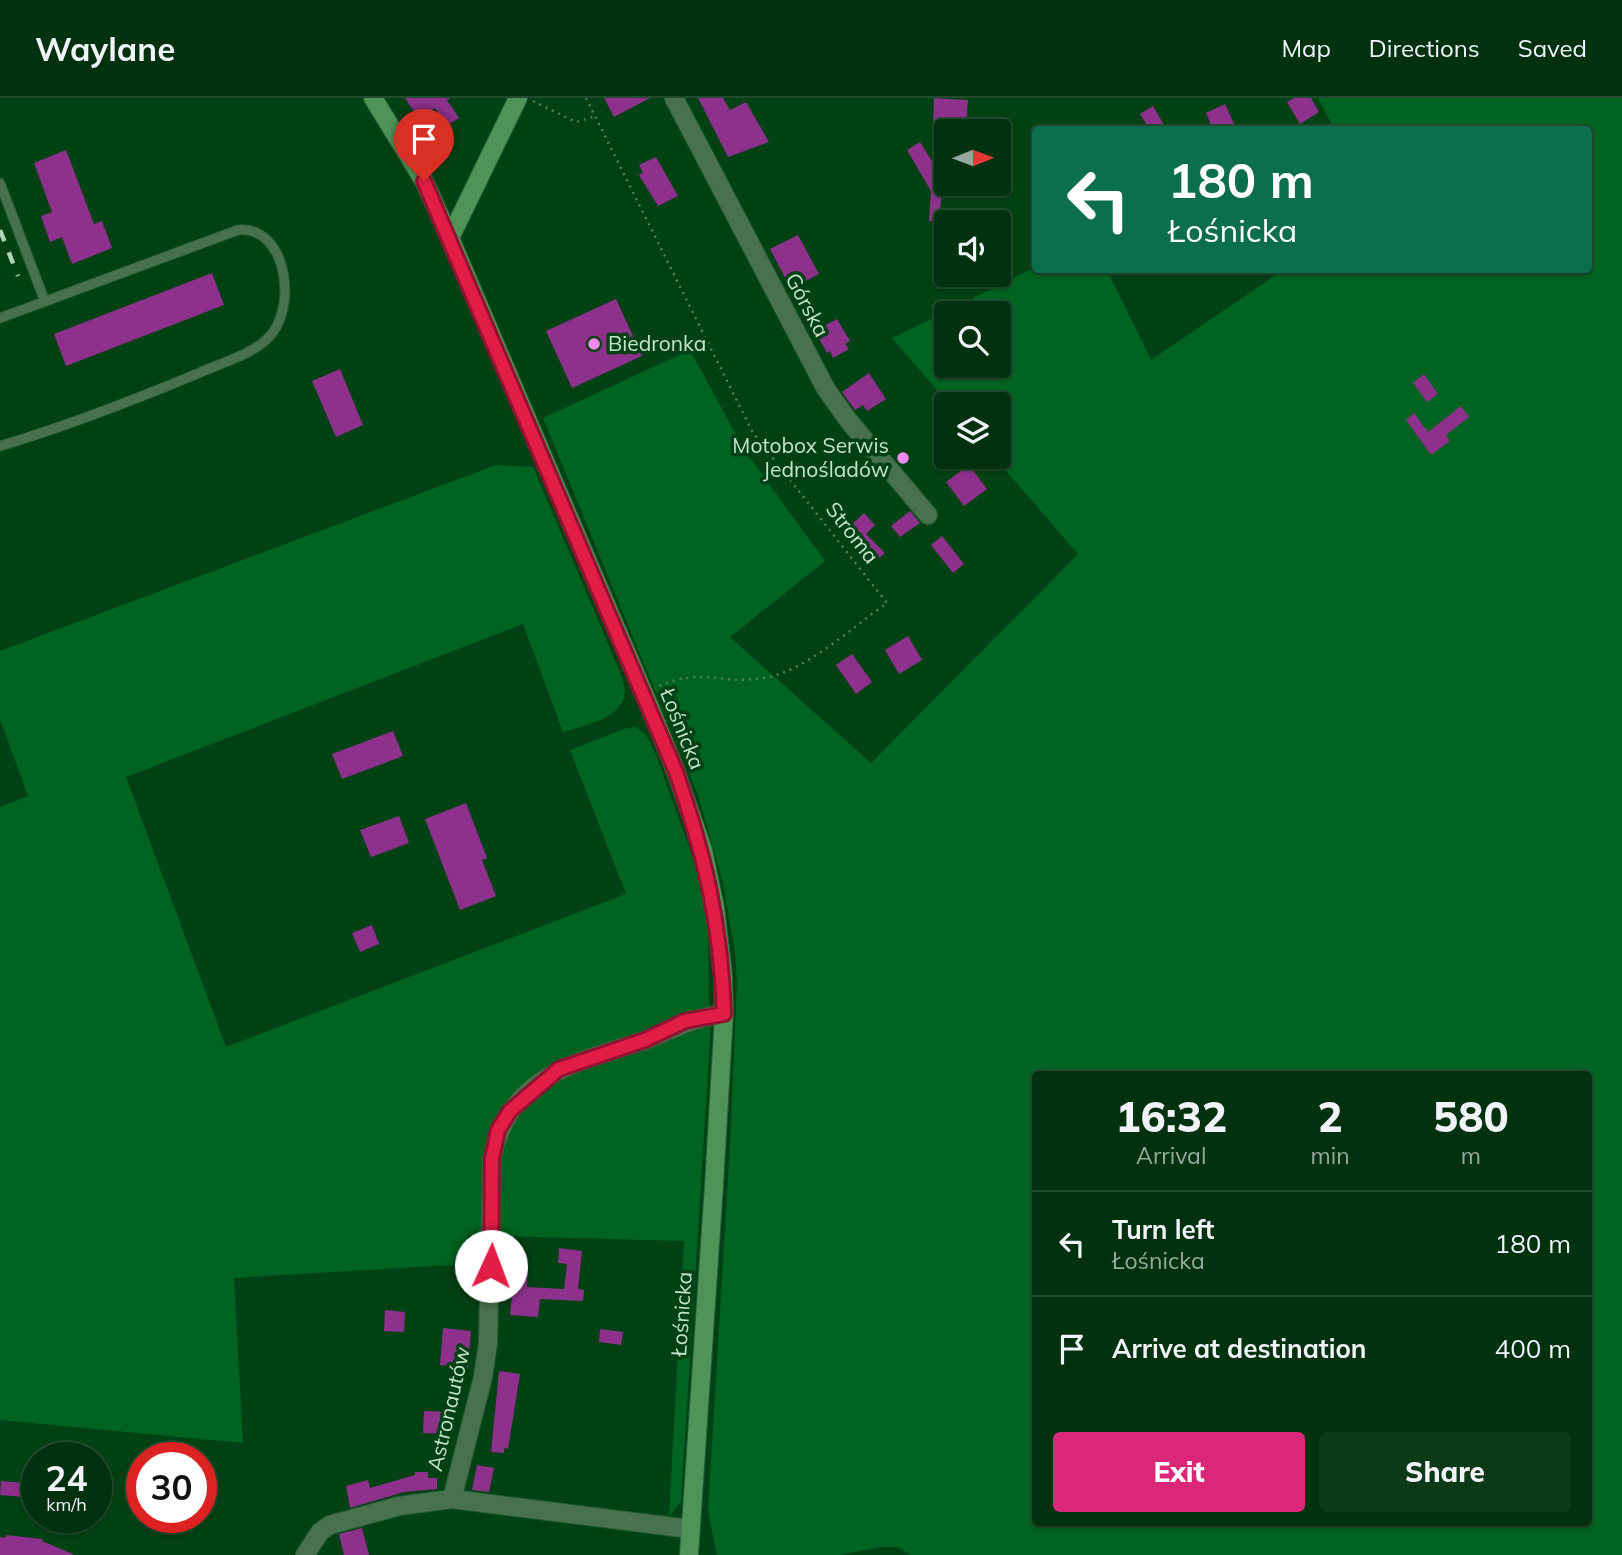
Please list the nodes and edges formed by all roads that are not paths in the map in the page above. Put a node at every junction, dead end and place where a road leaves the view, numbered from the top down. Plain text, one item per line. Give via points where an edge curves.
1 (373, 98) edge
2 (518, 98) edge
3 (674, 98) edge
4 (0, 183) edge
5 (450, 239) junction
6 (44, 299) junction
7 (0, 318) edge
8 (0, 446) edge
9 (928, 515) dead end
10 (724, 1014) junction
11 (452, 1499) junction
12 (690, 1529) junction
13 (305, 1555) edge
14 (689, 1555) edge

1 - 5 street, Łośnicka via 424,181
2 - 5 street
3 - 9 street, Górska via 826,389
4 - 6 lane
5 - 10 street, Łośnicka via 676,772 703,850 715,907
6 - 7 lane
6 - 8 lane via 247,229 261,233 271,244 286,297 271,335 243,354 145,396
10 - 11 street, Astronautów via 685,1021 645,1040 559,1069 510,1111 498,1130 492,1158 488,1343
10 - 12 street, Łośnicka
11 - 12 street, Astronautów
11 - 13 street, Astronautów via 399,1506 330,1525
12 - 14 street, Łośnicka

